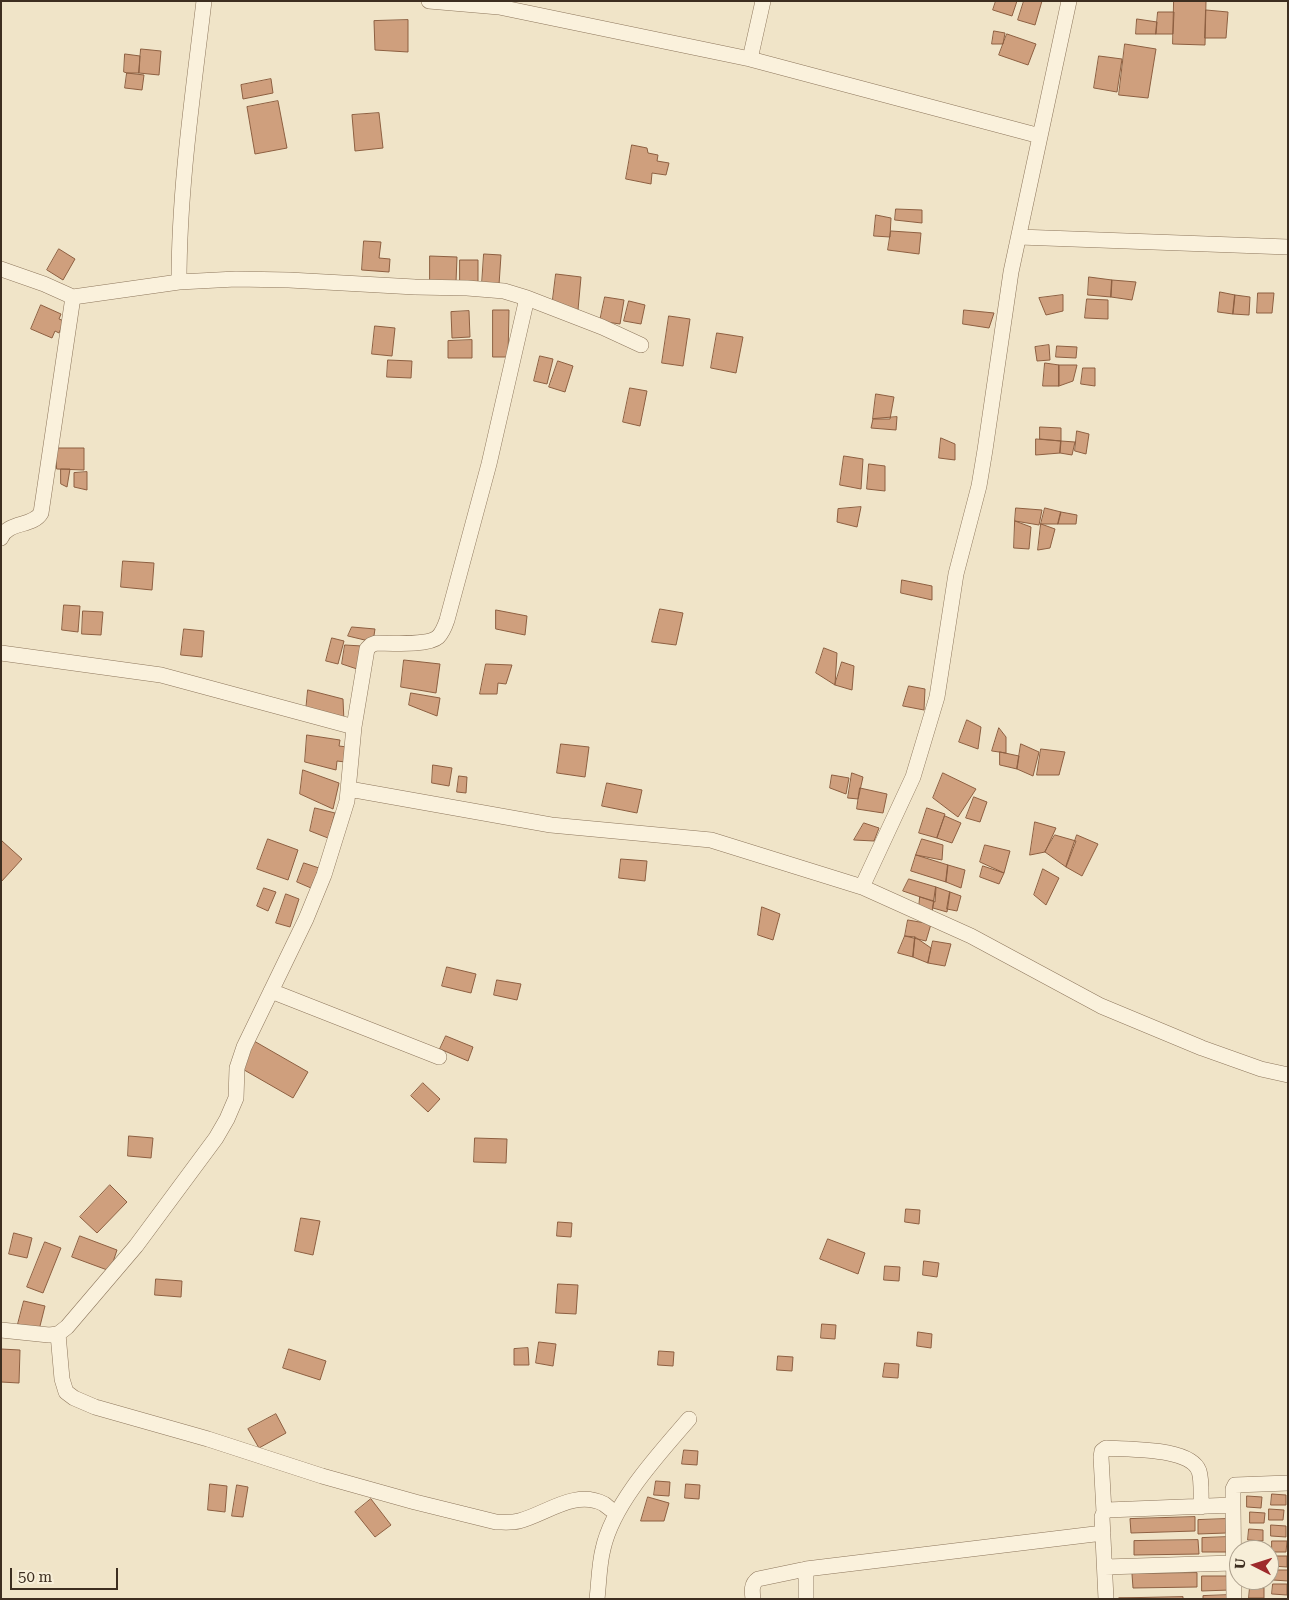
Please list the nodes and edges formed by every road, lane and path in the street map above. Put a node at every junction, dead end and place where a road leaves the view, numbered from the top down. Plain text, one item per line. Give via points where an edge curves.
1 (204, 1) edge
2 (429, 1) edge
3 (762, 1) edge
4 (1069, 1) edge
5 (750, 59) junction
6 (1040, 136) junction
7 (1019, 237) junction
8 (1288, 247) edge
9 (1, 269) edge
10 (179, 282) junction
11 (73, 297) junction
12 (527, 298) junction
13 (641, 345) dead end
14 (1, 538) edge
15 (1, 653) edge
16 (354, 727) junction
17 (349, 790) junction
18 (862, 887) junction
19 (272, 990) junction
20 (439, 1057) dead end
21 (1288, 1075) edge
22 (1, 1330) edge
23 (58, 1334) junction
24 (689, 1419) dead end
25 (1288, 1483) edge
26 (1233, 1505) junction
27 (1201, 1507) junction
28 (1104, 1512) junction
29 (616, 1514) junction
30 (1103, 1533) junction
31 (1233, 1540) edge
32 (1229, 1563) edge
33 (1105, 1567) junction
34 (806, 1569) junction
35 (597, 1599) edge
36 (753, 1599) edge
37 (806, 1599) edge
38 (1106, 1599) edge

1 - 10 street via 184,168
2 - 5 street via 500,7
3 - 5 street
4 - 6 street
5 - 6 street
6 - 7 street
7 - 8 street
7 - 18 street via 1011,272 986,450 956,574 937,697 913,777
9 - 11 street
10 - 11 street
10 - 12 street via 289,280 468,288
11 - 14 street via 41,513 6,530
12 - 13 street
12 - 16 street via 489,464 443,632 433,640 376,643 367,649
15 - 16 street via 161,675
16 - 17 street
17 - 18 street via 551,825 711,840
17 - 19 street via 324,875
18 - 21 street via 971,936 1101,1006 1261,1070
19 - 20 street
19 - 23 street via 242,1053 236,1098 228,1119 136,1246 79,1315
22 - 23 street
23 - 29 street via 66,1392 95,1407 341,1481 496,1522 520,1521 581,1499 604,1504
24 - 29 street via 647,1468
25 - 26 street via 1235,1484
26 - 27 street
26 - 31 street
27 - 28 street
27 - 28 street via 1199,1472 1186,1459 1161,1451 1106,1448 1101,1457
28 - 30 street
29 - 35 street via 603,1549
30 - 33 street
30 - 34 street
32 - 33 street
33 - 38 street
34 - 36 street via 758,1579 752,1587
34 - 37 street

